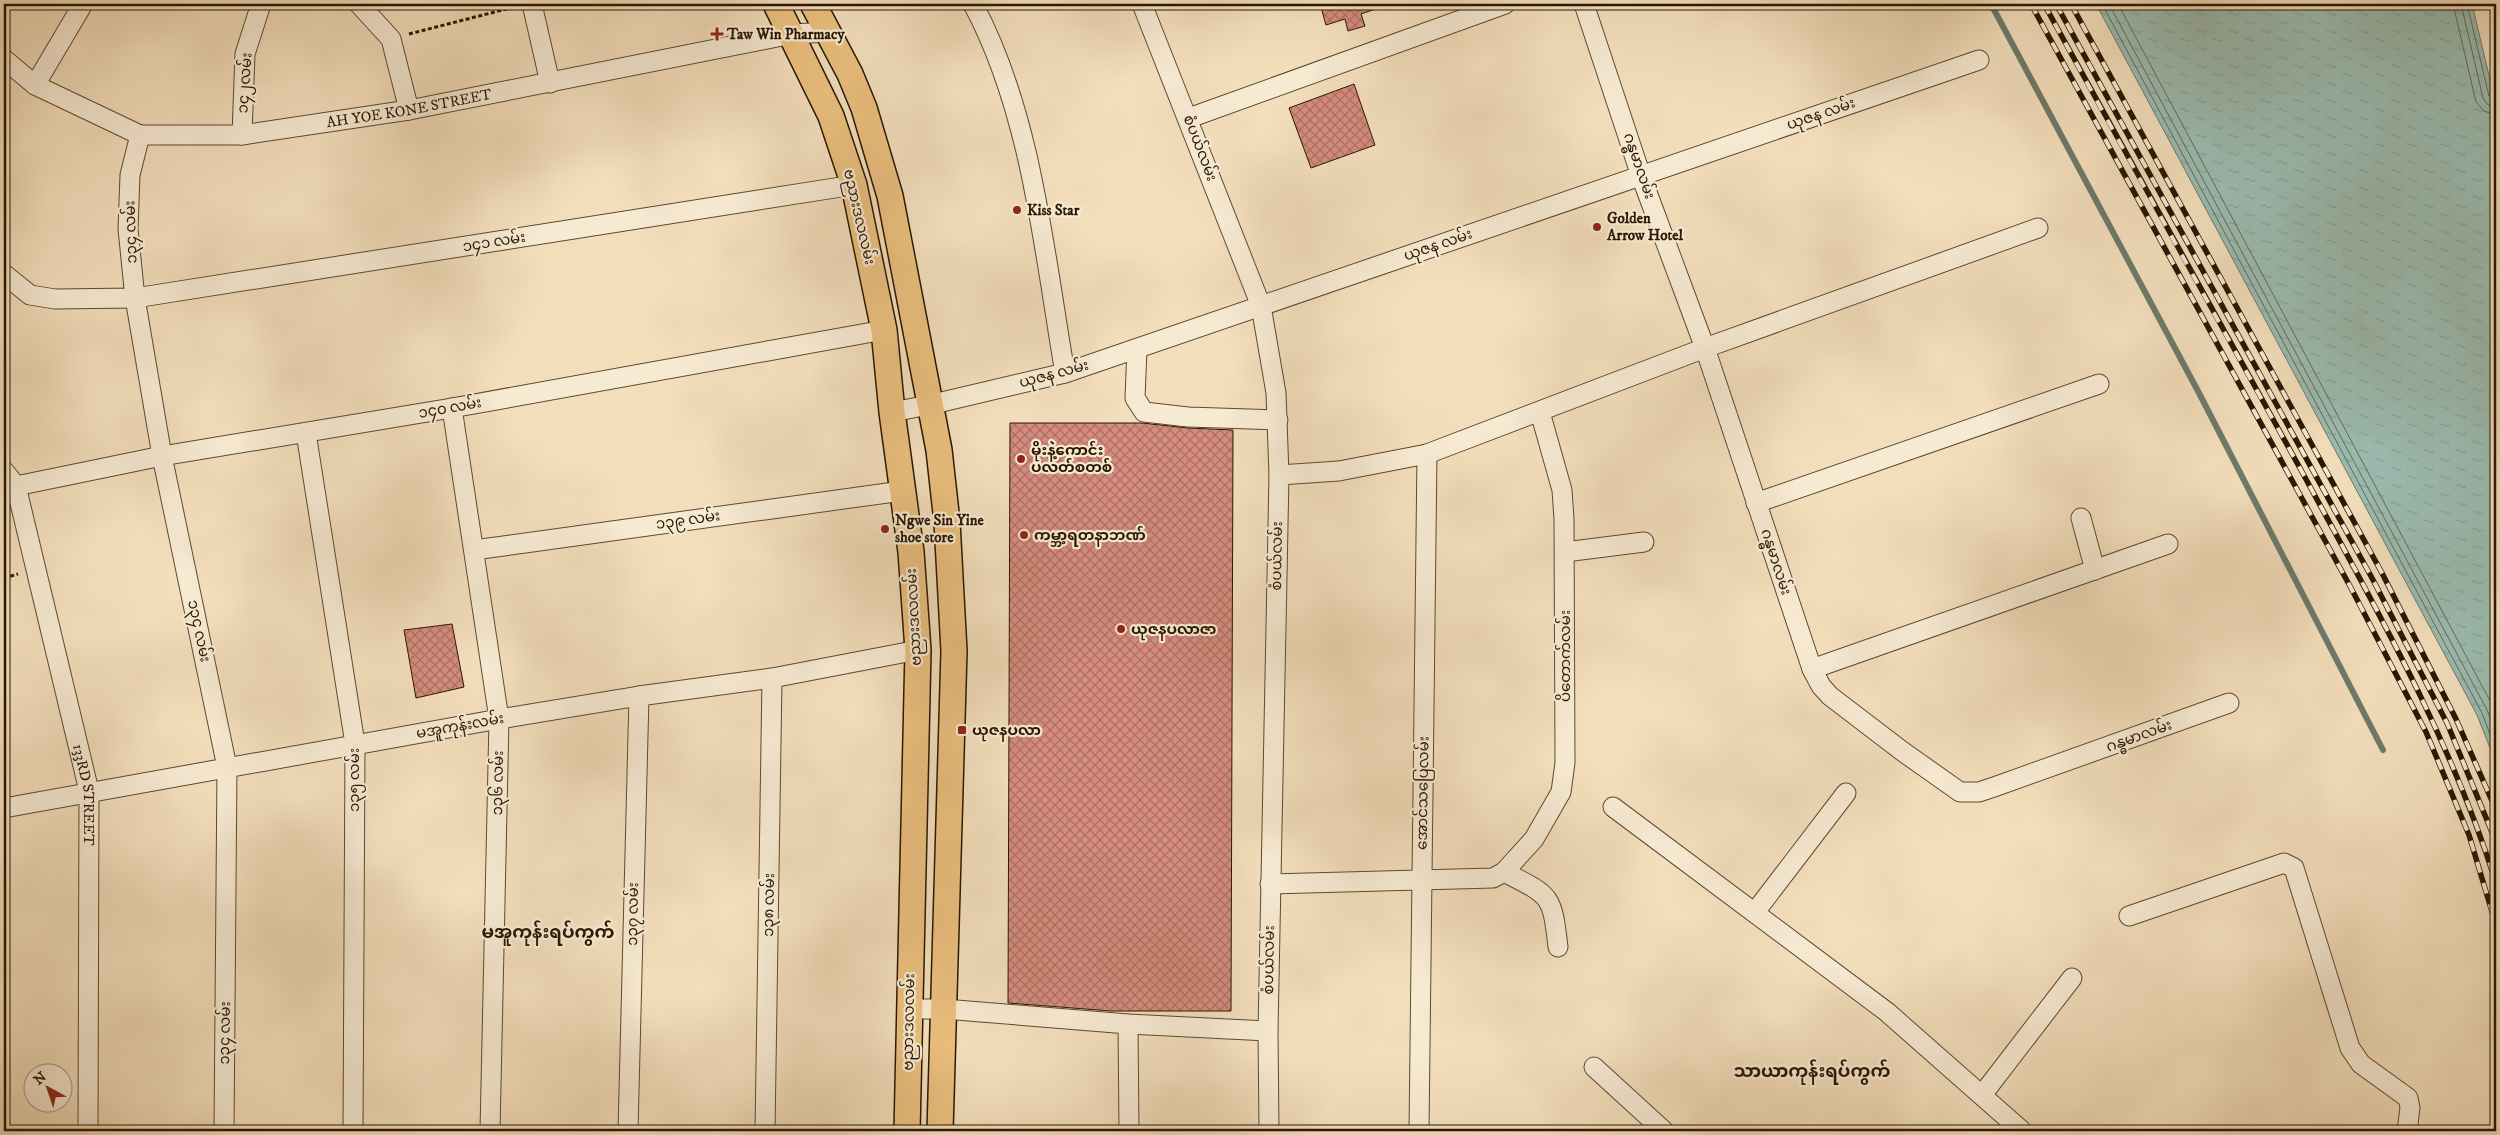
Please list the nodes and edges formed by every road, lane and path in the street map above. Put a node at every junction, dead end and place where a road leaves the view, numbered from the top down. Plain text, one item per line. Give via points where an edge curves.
1 (83, 4) edge
2 (261, 4) edge
3 (359, 4) edge
4 (776, 4) edge
5 (813, 4) edge
6 (973, 4) edge
7 (1142, 4) edge
8 (1505, 4) edge
9 (1584, 4) edge
10 (524, 5) edge
11 (828, 32) junction
12 (792, 34) junction
13 (391, 39) junction
14 (4, 59) edge
15 (1979, 60) dead end
16 (550, 83) junction
17 (35, 85) junction
18 (409, 110) junction
19 (1189, 118) junction
20 (140, 135) junction
21 (242, 135) junction
22 (1641, 176) junction
23 (854, 185) junction
24 (2038, 228) dead end
25 (4, 274) edge
26 (135, 298) junction
27 (1261, 306) junction
28 (884, 330) junction
29 (1705, 348) junction
30 (1137, 349) junction
31 (1065, 374) junction
32 (2100, 384) dead end
33 (929, 405) junction
34 (452, 408) junction
35 (892, 412) junction
36 (1540, 412) junction
37 (1278, 420) junction
38 (306, 433) junction
39 (1427, 454) junction
40 (162, 456) junction
41 (4, 471) edge
42 (1279, 475) junction
43 (16, 486) junction
44 (902, 491) junction
45 (1756, 503) junction
46 (2081, 518) dead end
47 (1644, 542) dead end
48 (2168, 544) dead end
49 (474, 550) junction
50 (1565, 552) junction
51 (2095, 570) junction
52 (918, 650) junction
53 (1812, 670) junction
54 (772, 678) junction
55 (639, 696) junction
56 (2229, 703) dead end
57 (499, 719) junction
58 (355, 744) junction
59 (227, 767) junction
60 (89, 792) junction
61 (1846, 793) dead end
62 (1613, 807) dead end
63 (4, 808) edge
64 (1499, 875) junction
65 (1422, 881) junction
66 (1270, 884) junction
67 (1755, 912) junction
68 (2129, 916) dead end
69 (1558, 947) dead end
70 (2072, 978) dead end
71 (909, 1009) junction
72 (944, 1009) junction
73 (1128, 1024) junction
74 (1268, 1031) junction
75 (1594, 1067) dead end
76 (1982, 1095) junction
77 (88, 1131) edge
78 (224, 1131) edge
79 (352, 1131) edge
80 (490, 1131) edge
81 (628, 1131) edge
82 (765, 1131) edge
83 (907, 1131) edge
84 (940, 1131) edge
85 (1129, 1131) edge
86 (1269, 1131) edge
87 (1419, 1131) edge
88 (1664, 1131) edge
89 (2022, 1131) edge
90 (2407, 1131) edge

1 - 17 street
2 - 21 street, ၁၄၂လမ်း via 245,54
3 - 13 street
4 - 12 main road, ဗညားဒလလမ်း
5 - 11 main road
6 - 31 street via 1011,97 1030,170
7 - 19 street, စံပယ်လမ်း
8 - 19 street
9 - 22 street, ဂန္ဓမာလမ်း
10 - 13 path
10 - 16 street
11 - 12 street, AH YOE KONE STREET
11 - 33 main road via 864,108 890,196
12 - 16 street, AH YOE KONE STREET
12 - 23 main road, ဗညားဒလလမ်း via 831,116
13 - 18 street
14 - 17 street, AH YOE KONE STREET
15 - 22 street, ယုဇန လမ်း
16 - 18 street, AH YOE KONE STREET
17 - 20 street, AH YOE KONE STREET
18 - 21 street, AH YOE KONE STREET
19 - 27 street, စံပယ်လမ်း
20 - 21 street, AH YOE KONE STREET
20 - 26 street, ၁၃၄ လမ်း via 130,174 128,228
22 - 27 street, ယုဇန လမ်း
22 - 29 street, ဂန္ဓမာလမ်း
23 - 26 street, ၁၄၁ လမ်း
23 - 28 main road, ဗညားဒလလမ်း
24 - 29 street
25 - 26 street, ၁၄၁ လမ်း via 30,295 55,299
26 - 40 street, ၁၃၄ လမ်း
27 - 30 street, ယုဇန လမ်း
27 - 37 street, စံပယ်လမ်း
28 - 34 street, ၁၄၀ လမ်း
28 - 35 main road, ဗညားဒလလမ်း
29 - 36 street
29 - 45 street, ဂန္ဓမာလမ်း
30 - 31 street, ယုဇန လမ်း
30 - 37 street via 1135,398 1144,412
31 - 33 street, ယုဇန လမ်း
32 - 45 street
33 - 35 street, ယုဇန လမ်း
33 - 72 main road via 940,450 954,651
34 - 38 street, ၁၄၀ လမ်း
34 - 49 street, ၁၃၆ လမ်း
35 - 44 main road, ဗညားဒလလမ်း
36 - 39 street
36 - 50 street, ပိတောက်လမ်း via 1562,490
37 - 42 street, စံပယ်လမ်း
38 - 40 street, ၁၄၀ လမ်း
38 - 58 street, ၁၃၅ လမ်း
39 - 42 street via 1339,470
39 - 65 street, အောင်သပြေလမ်း
40 - 43 street, ၁၄၀ လမ်း
40 - 59 street, ၁၃၄ လမ်း
41 - 43 street, 133RD STREET
42 - 66 street, စံပယ်လမ်း
43 - 60 street, 133RD STREET
44 - 49 street, ၁၃၉ လမ်း
44 - 52 main road, ဗညားဒလလမ်း via 911,552
45 - 53 street, ဂန္ဓမာလမ်း
46 - 51 street
47 - 50 street
48 - 51 street
49 - 57 street, ၁၃၆ လမ်း
50 - 64 street, ပိတောက်လမ်း via 1565,763 1562,792 1534,840
51 - 53 street
52 - 54 street, မအူကုန်းလမ်း
52 - 71 main road, ဗညားဒလလမ်း
53 - 56 street, ဂန္ဓမာလမ်း via 1830,696 1960,792 1979,792
54 - 55 street, မအူကုန်းလမ်း
54 - 82 street, ၁၃၈ လမ်း
55 - 57 street, မအူကုန်းလမ်း
55 - 81 street, ၁၃၇ လမ်း
57 - 58 street, မအူကုန်းလမ်း
57 - 80 street, ၁၃၆ လမ်း
58 - 59 street, မအူကုန်းလမ်း
58 - 79 street, ၁၃၅ လမ်း
59 - 60 street, မအူကုန်းလမ်း
59 - 78 street, ၁၃၄ လမ်း
60 - 63 street, မအူကုန်းလမ်း
60 - 77 street, 133RD STREET
61 - 67 street
62 - 67 street
64 - 65 street
64 - 69 street via 1540,890 1553,908
65 - 66 street
65 - 87 street, အောင်သပြေလမ်း
66 - 74 street, စံပယ်လမ်း
67 - 76 street via 1887,1012
68 - 90 street via 2284,863 2294,868 2350,1048 2361,1064 2408,1098
70 - 76 street
71 - 72 street
71 - 83 main road, ဗညားဒလလမ်း
72 - 73 street
72 - 84 main road
73 - 74 street
73 - 85 street
74 - 86 street, စံပယ်လမ်း
75 - 88 street
76 - 89 street

